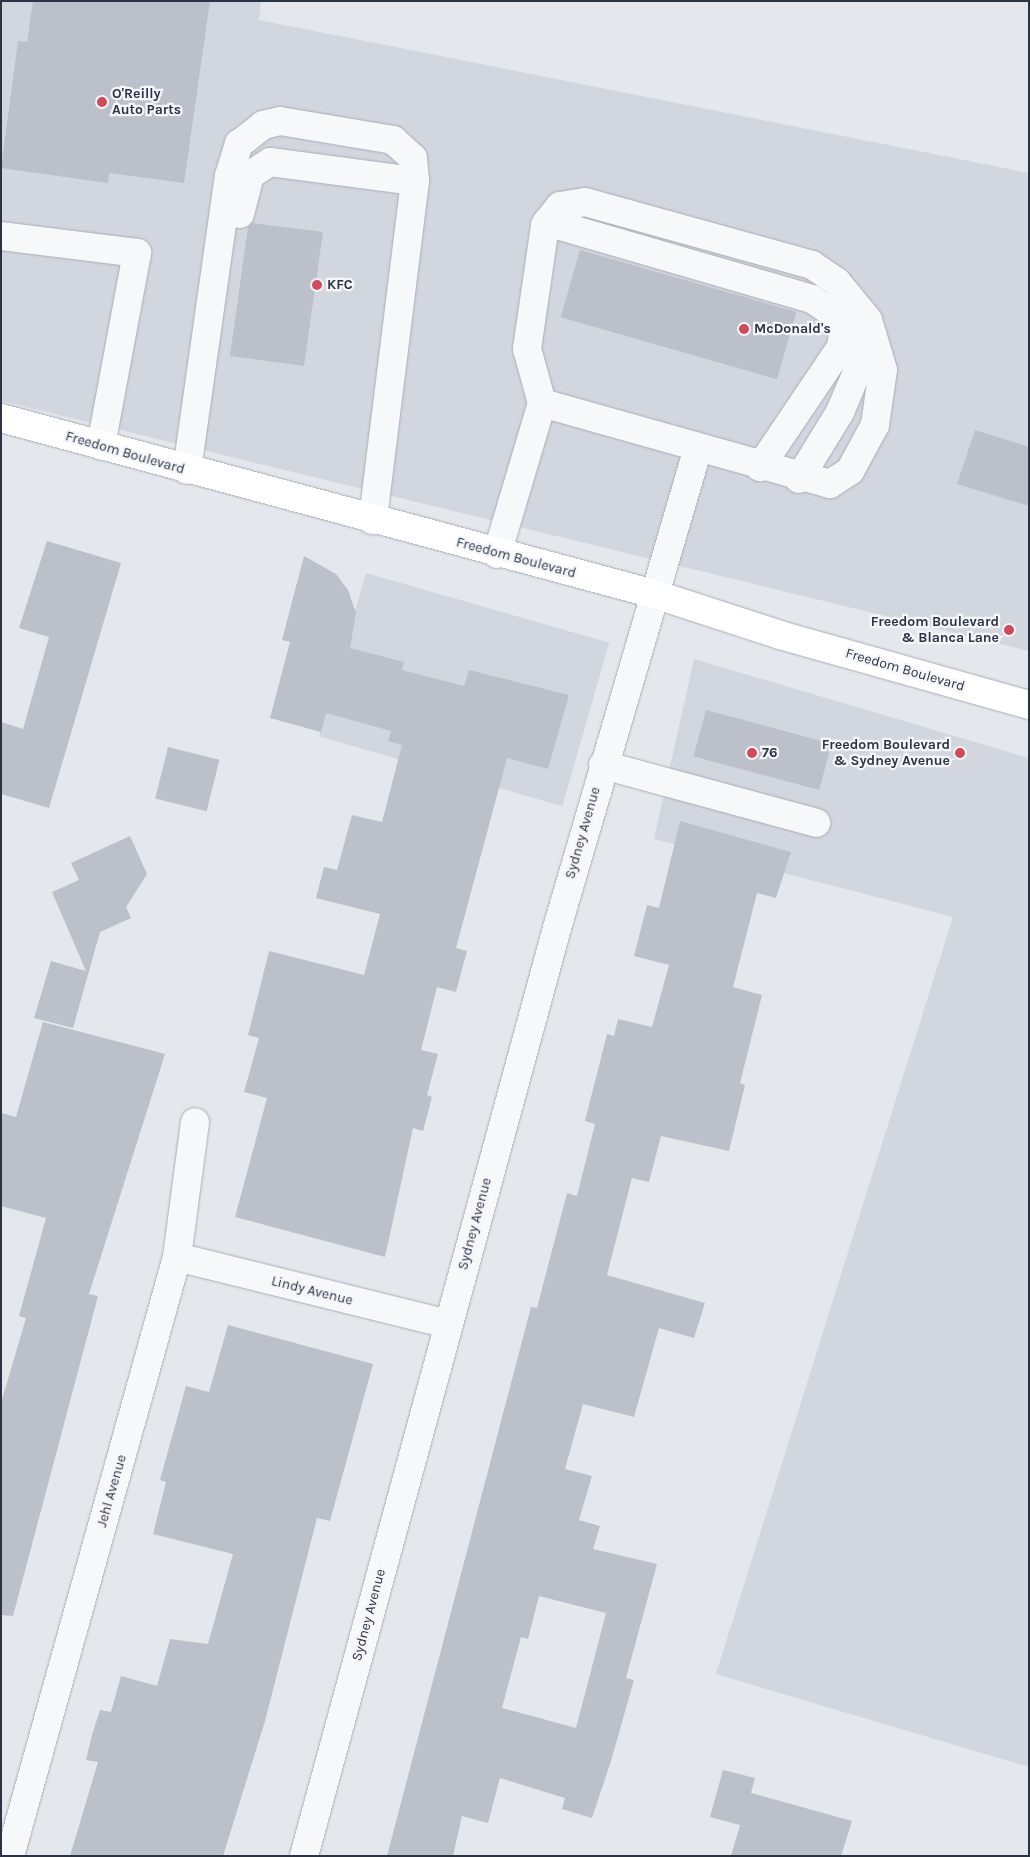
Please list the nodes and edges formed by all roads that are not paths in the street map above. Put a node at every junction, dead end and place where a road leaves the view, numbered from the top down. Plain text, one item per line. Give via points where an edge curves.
1 (415, 181) junction
2 (547, 222) junction
3 (1, 236) edge
4 (837, 316) junction
5 (198, 394) junction
6 (542, 402) junction
7 (1, 418) edge
8 (101, 446) junction
9 (698, 448) junction
10 (760, 467) junction
11 (188, 470) junction
12 (799, 479) junction
13 (372, 520) junction
14 (497, 554) junction
15 (654, 594) junction
16 (1029, 705) edge
17 (603, 765) junction
18 (816, 823) dead end
19 (195, 1122) dead end
20 (177, 1256) junction
21 (447, 1324) junction
22 (10, 1856) edge
23 (304, 1856) edge

1 - 5 street via 279,161 259,167 250,176 243,192 216,378
1 - 5 street via 413,158 393,140 280,121 264,125 239,144 229,176
1 - 13 street
2 - 4 street via 812,299
2 - 6 street via 527,349
2 - 12 street via 560,206 585,202 780,254 812,265 837,282 868,320 878,344 883,370 882,400 875,425 846,476 830,484
3 - 8 street via 137,253
4 - 10 street via 843,334 841,347
4 - 12 street via 854,341 857,372 840,412
5 - 11 street
6 - 9 street
6 - 14 street
7 - 8 main road, Freedom Boulevard
8 - 11 main road, Freedom Boulevard
9 - 10 street
9 - 15 street, Sydney Avenue
10 - 12 street
11 - 13 main road, Freedom Boulevard
13 - 14 main road, Freedom Boulevard
14 - 15 main road, Freedom Boulevard
15 - 16 main road, Freedom Boulevard via 780,635
15 - 17 street, Sydney Avenue
17 - 18 street
17 - 21 street, Sydney Avenue
19 - 20 street, Jehl Avenue
20 - 21 street, Lindy Avenue
20 - 22 street, Jehl Avenue
21 - 23 street, Sydney Avenue

